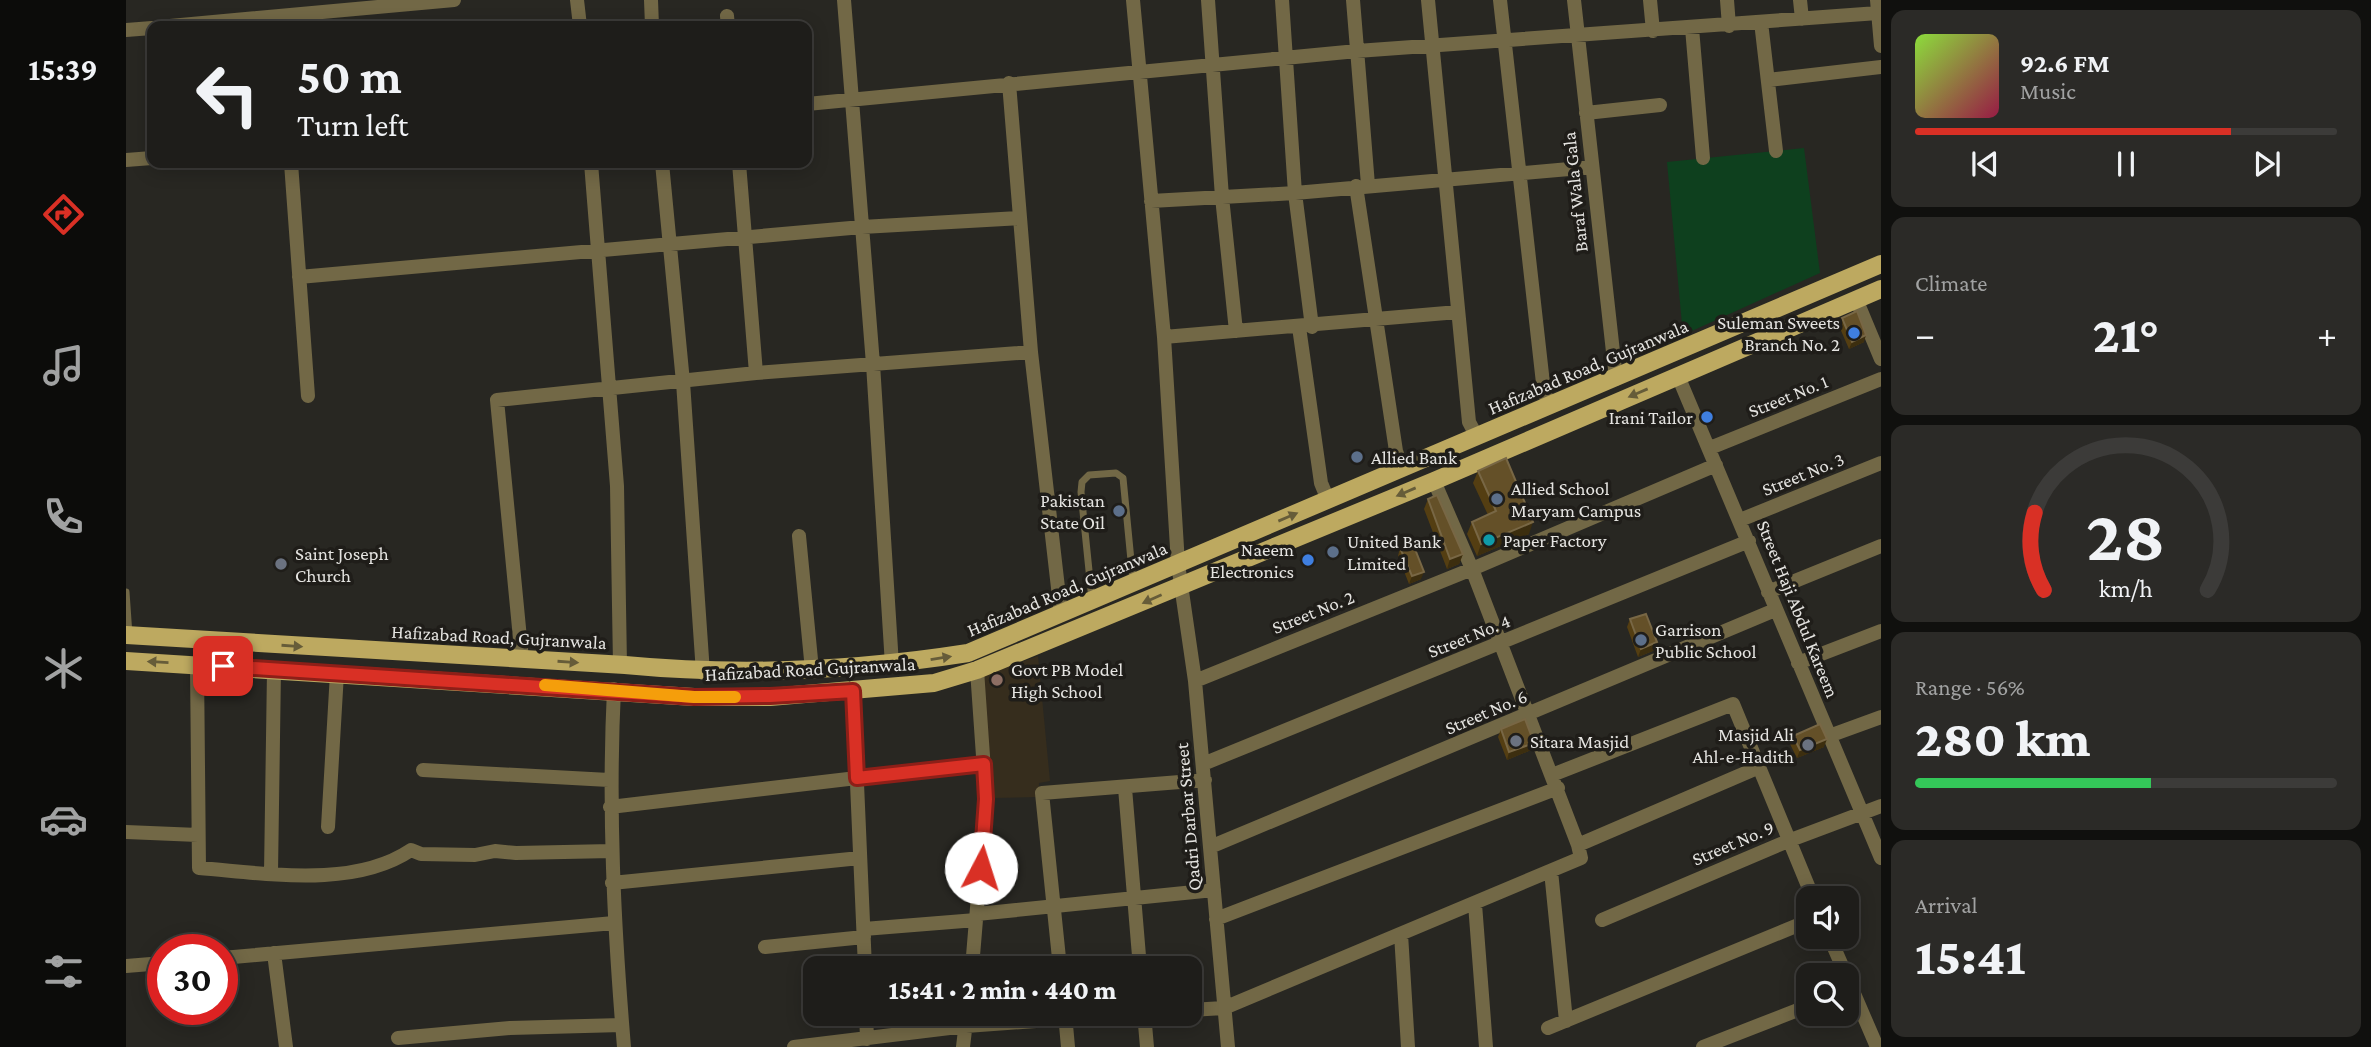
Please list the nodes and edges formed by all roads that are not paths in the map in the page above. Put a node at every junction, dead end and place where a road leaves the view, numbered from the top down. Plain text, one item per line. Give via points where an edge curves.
1 (454, 0) edge
2 (577, 0) edge
3 (651, 0) edge
4 (844, 0) edge
5 (1133, 0) edge
6 (1208, 0) edge
7 (1282, 0) edge
8 (1353, 0) edge
9 (1428, 0) edge
10 (1500, 0) edge
11 (1574, 0) edge
12 (1650, 0) edge
13 (1727, 0) edge
14 (1800, 0) edge
15 (1877, 7) edge
16 (1802, 19) junction
17 (225, 21) edge
18 (579, 21) edge
19 (652, 21) edge
20 (1761, 22) junction
21 (1729, 26) junction
22 (147, 28) edge
23 (1692, 28) junction
24 (126, 30) edge
25 (1653, 31) junction
26 (1577, 34) junction
27 (1503, 39) junction
28 (1432, 44) junction
29 (1881, 46) edge
30 (1357, 51) junction
31 (1287, 57) junction
32 (1214, 65) junction
33 (1881, 67) edge
34 (1139, 72) junction
35 (1768, 80) junction
36 (1009, 83) junction
37 (852, 99) junction
38 (812, 103) edge
39 (1660, 105) dead end
40 (1586, 113) junction
41 (1776, 150) dead end
42 (147, 158) edge
43 (1703, 158) dead end
44 (126, 160) edge
45 (1592, 167) junction
46 (291, 168) edge
47 (591, 168) edge
48 (662, 168) edge
49 (739, 168) edge
50 (1519, 174) junction
51 (1443, 178) junction
52 (1362, 185) junction
53 (1296, 193) junction
54 (1222, 197) junction
55 (1151, 201) junction
56 (1020, 218) junction
57 (862, 227) junction
58 (746, 236) junction
59 (668, 243) junction
60 (596, 249) junction
61 (1881, 264) edge
62 (299, 276) junction
63 (1881, 289) edge
64 (1856, 299) junction
65 (1458, 312) junction
66 (1374, 319) junction
67 (1306, 327) junction
68 (1236, 331) junction
69 (1164, 337) junction
70 (1031, 352) junction
71 (1881, 359) edge
72 (873, 363) junction
73 (757, 373) junction
74 (1678, 376) junction
75 (1616, 379) junction
76 (1881, 379) edge
77 (683, 382) junction
78 (609, 390) junction
79 (308, 396) dead end
80 (1550, 405) junction
81 (1476, 437) junction
82 (1710, 448) junction
83 (1881, 463) edge
84 (1716, 465) junction
85 (1402, 469) junction
86 (1434, 481) junction
87 (1328, 500) junction
88 (1740, 520) junction
89 (799, 536) dead end
90 (1749, 541) junction
91 (1881, 546) edge
92 (1178, 564) junction
93 (1472, 569) junction
94 (1133, 584) junction
95 (1182, 585) junction
96 (126, 592) edge
97 (1768, 592) junction
98 (1092, 601) junction
99 (1776, 610) junction
100 (1061, 614) junction
101 (1881, 631) edge
102 (127, 636) edge
103 (1501, 644) junction
104 (522, 659) junction
105 (126, 660) edge
106 (1798, 663) junction
107 (197, 665) junction
108 (620, 665) junction
109 (892, 665) junction
110 (274, 670) junction
111 (812, 670) junction
112 (977, 670) junction
113 (337, 673) junction
114 (704, 673) junction
115 (1195, 681) junction
116 (614, 689) junction
117 (853, 691) junction
118 (1528, 715) junction
119 (1881, 717) edge
120 (1829, 736) junction
121 (984, 764) junction
122 (1203, 764) junction
123 (1757, 768) junction
124 (423, 770) dead end
125 (857, 778) junction
126 (609, 780) junction
127 (1205, 780) junction
128 (1555, 782) junction
129 (1125, 788) junction
130 (1881, 806) edge
131 (610, 807) junction
132 (1863, 813) junction
133 (328, 827) dead end
134 (126, 832) edge
135 (198, 835) junction
136 (1788, 841) junction
137 (1578, 845) junction
138 (1210, 847) junction
139 (612, 850) junction
140 (860, 858) junction
141 (1881, 858) edge
142 (1551, 871) junction
143 (271, 873) junction
144 (612, 883) junction
145 (1808, 886) edge
146 (1214, 890) junction
147 (1134, 896) junction
148 (1475, 904) junction
149 (1054, 908) junction
150 (977, 917) junction
151 (1216, 919) junction
152 (1602, 920) dead end
153 (614, 923) junction
154 (1796, 926) edge
155 (864, 933) junction
156 (1401, 934) junction
157 (765, 947) dead end
158 (274, 953) junction
159 (238, 956) edge
160 (865, 956) edge
161 (973, 956) edge
162 (1059, 956) edge
163 (1139, 956) edge
164 (147, 964) edge
165 (126, 966) edge
166 (1859, 1007) edge
167 (1224, 1008) junction
168 (1202, 1009) edge
169 (1796, 1011) edge
170 (1566, 1021) junction
171 (622, 1025) junction
172 (937, 1026) edge
173 (965, 1026) edge
174 (1066, 1026) edge
175 (1146, 1026) edge
176 (1548, 1028) dead end
177 (398, 1038) dead end
178 (861, 1042) edge
179 (286, 1047) edge
180 (624, 1047) edge
181 (794, 1047) edge
182 (963, 1047) edge
183 (1068, 1047) edge
184 (1147, 1047) edge
185 (1227, 1047) edge
186 (1408, 1047) edge
187 (1486, 1047) edge
188 (1703, 1047) edge
189 (1877, 1047) edge

1 - 17 street
2 - 18 street
3 - 19 street
4 - 37 street
5 - 34 street, Qadri Darbar Street
6 - 32 street
7 - 31 street
8 - 30 street
9 - 28 street
10 - 27 street
11 - 26 street, Baraf Wala Gala
12 - 25 street
13 - 21 street
14 - 16 street
15 - 16 street
15 - 29 street
16 - 20 street
20 - 21 street
20 - 35 street
21 - 23 street
22 - 24 street
23 - 25 street
23 - 43 street
25 - 26 street
26 - 27 street
26 - 40 street, Baraf Wala Gala
27 - 28 street
27 - 50 street
28 - 30 street
28 - 51 street
30 - 31 street
30 - 52 street
31 - 32 street
31 - 53 street
32 - 34 street
32 - 54 street
33 - 35 street
34 - 36 street
34 - 55 street, Qadri Darbar Street
35 - 41 street
36 - 37 street
36 - 56 street
37 - 38 street
37 - 57 street
39 - 40 street
40 - 45 street, Baraf Wala Gala
42 - 44 street
45 - 50 street
45 - 75 street, Baraf Wala Gala
46 - 62 street
47 - 60 street
48 - 59 street
49 - 58 street
50 - 51 street
50 - 80 street via 1544,392
51 - 52 street
51 - 65 street
52 - 53 street
52 - 66 street
53 - 54 street
53 - 67 street
54 - 55 street
54 - 68 street
55 - 69 street, Qadri Darbar Street
56 - 57 street
56 - 70 street
57 - 58 street
57 - 72 street
58 - 59 street
58 - 73 street
59 - 60 street
59 - 77 street
60 - 62 street
60 - 78 street
61 - 75 main road, Hafizabad Road, Gujranwala
62 - 79 street
63 - 64 main road, Hafizabad Road Gujranwala
64 - 71 street
64 - 74 main road, Hafizabad Road Gujranwala
65 - 66 street
65 - 81 street via 1469,422
66 - 67 street
66 - 85 street
67 - 68 street
67 - 87 street via 1321,483
68 - 69 street
69 - 92 street, Qadri Darbar Street
70 - 72 street
70 - 100 street
72 - 73 street
72 - 109 street
73 - 77 street
74 - 82 street, Street Haji Abdul Kareem
74 -> 86 main road, Hafizabad Road Gujranwala
75 - 80 main road, Hafizabad Road, Gujranwala
76 - 82 street, Street No. 1
77 - 78 street
77 - 114 street
78 - 104 street via 497,400
78 - 108 street via 617,485
80 - 81 main road, Hafizabad Road, Gujranwala
81 - 85 main road, Hafizabad Road, Gujranwala
82 - 84 street, Street Haji Abdul Kareem
83 - 88 street, Street No. 3
84 - 88 street, Street Haji Abdul Kareem
84 - 93 street, Street No. 2
85 - 87 main road, Hafizabad Road, Gujranwala
86 - 93 street
86 -> 95 main road, Hafizabad Road Gujranwala
92 -> 87 main road, Hafizabad Road, Gujranwala
88 - 90 street, Street Haji Abdul Kareem
89 - 111 street
90 - 97 street, Street Haji Abdul Kareem
90 - 103 street, Street No. 4
91 - 97 street
92 - 94 main road, Hafizabad Road, Gujranwala
92 - 95 street, Qadri Darbar Street
93 - 103 street
93 - 115 street, Street No. 2
94 - 98 main road, Hafizabad Road, Gujranwala
94 - 98 lane via 1123,478 1116,473 1088,475 1081,492
95 -> 112 main road, Hafizabad Road Gujranwala
95 - 115 street, Qadri Darbar Street
96 - 102 lane
97 - 99 street, Street Haji Abdul Kareem
98 - 100 main road, Hafizabad Road, Gujranwala
99 - 106 street, Street Haji Abdul Kareem
99 - 118 street, Street No. 6
109 -> 100 main road, Hafizabad Road, Gujranwala via 968,653
101 - 106 street
102 -> 104 main road, Hafizabad Road, Gujranwala
103 - 118 street
103 - 122 street, Street No. 4
104 -> 108 main road, Hafizabad Road, Gujranwala
107 -> 105 main road, Hafizabad Road Gujranwala
106 - 120 street, Street Haji Abdul Kareem
107 - 110 main road, Hafizabad Road Gujranwala
107 - 135 street
108 - 114 main road, Hafizabad Road, Gujranwala
109 - 111 main road, Hafizabad Road, Gujranwala
110 - 113 main road, Hafizabad Road Gujranwala
110 - 143 street
111 - 114 main road, Hafizabad Road, Gujranwala
112 - 117 main road, Hafizabad Road Gujranwala via 934,683
112 - 121 street
113 - 116 main road, Hafizabad Road Gujranwala
113 - 133 street
115 - 122 street, Qadri Darbar Street
116 - 117 main road, Hafizabad Road Gujranwala via 694,697
116 - 126 street
117 - 125 street
118 - 128 street
118 - 138 street, Street No. 6
119 - 120 street
120 - 132 street, Street Haji Abdul Kareem
121 - 125 street
121 - 150 street via 986,799
122 - 127 street, Qadri Darbar Street
123 - 128 street via 1732,704
123 - 136 street
123 - 137 street
124 - 126 street
125 - 131 street
125 - 140 street
126 - 131 street
127 - 129 street
127 - 138 street, Qadri Darbar Street
128 - 137 street
128 - 151 street
129 - 147 street
129 - 149 street via 1042,793
130 - 132 street, Street No. 9
131 - 139 street
132 - 136 street, Street No. 9
132 - 141 street, Street Haji Abdul Kareem
134 - 135 street
135 - 143 street via 199,868
136 - 145 street
136 - 152 street, Street No. 9
137 - 142 street via 1581,858
138 - 146 street, Qadri Darbar Street
139 - 143 street via 475,855 411,850 393,862 344,872
139 - 144 street
140 - 144 street
140 - 155 street
142 - 148 street
142 - 170 street
144 - 153 street
146 - 147 street
146 - 151 street, Qadri Darbar Street
147 - 149 street
147 - 163 street
148 - 156 street
148 - 187 street
149 - 150 street
149 - 162 street
150 - 155 street
150 - 161 street
151 - 167 street, Qadri Darbar Street
153 - 158 street
153 - 171 street
154 - 170 street
155 - 157 street
155 - 160 street
156 - 167 street
156 - 186 street
158 - 159 street
158 - 179 street
164 - 165 street
166 - 189 street
167 - 168 street
167 - 185 street, Qadri Darbar Street
169 - 188 street
170 - 176 street
171 - 177 street
171 - 180 street
172 - 178 street
173 - 182 street
174 - 183 street
175 - 184 street
178 - 181 street

